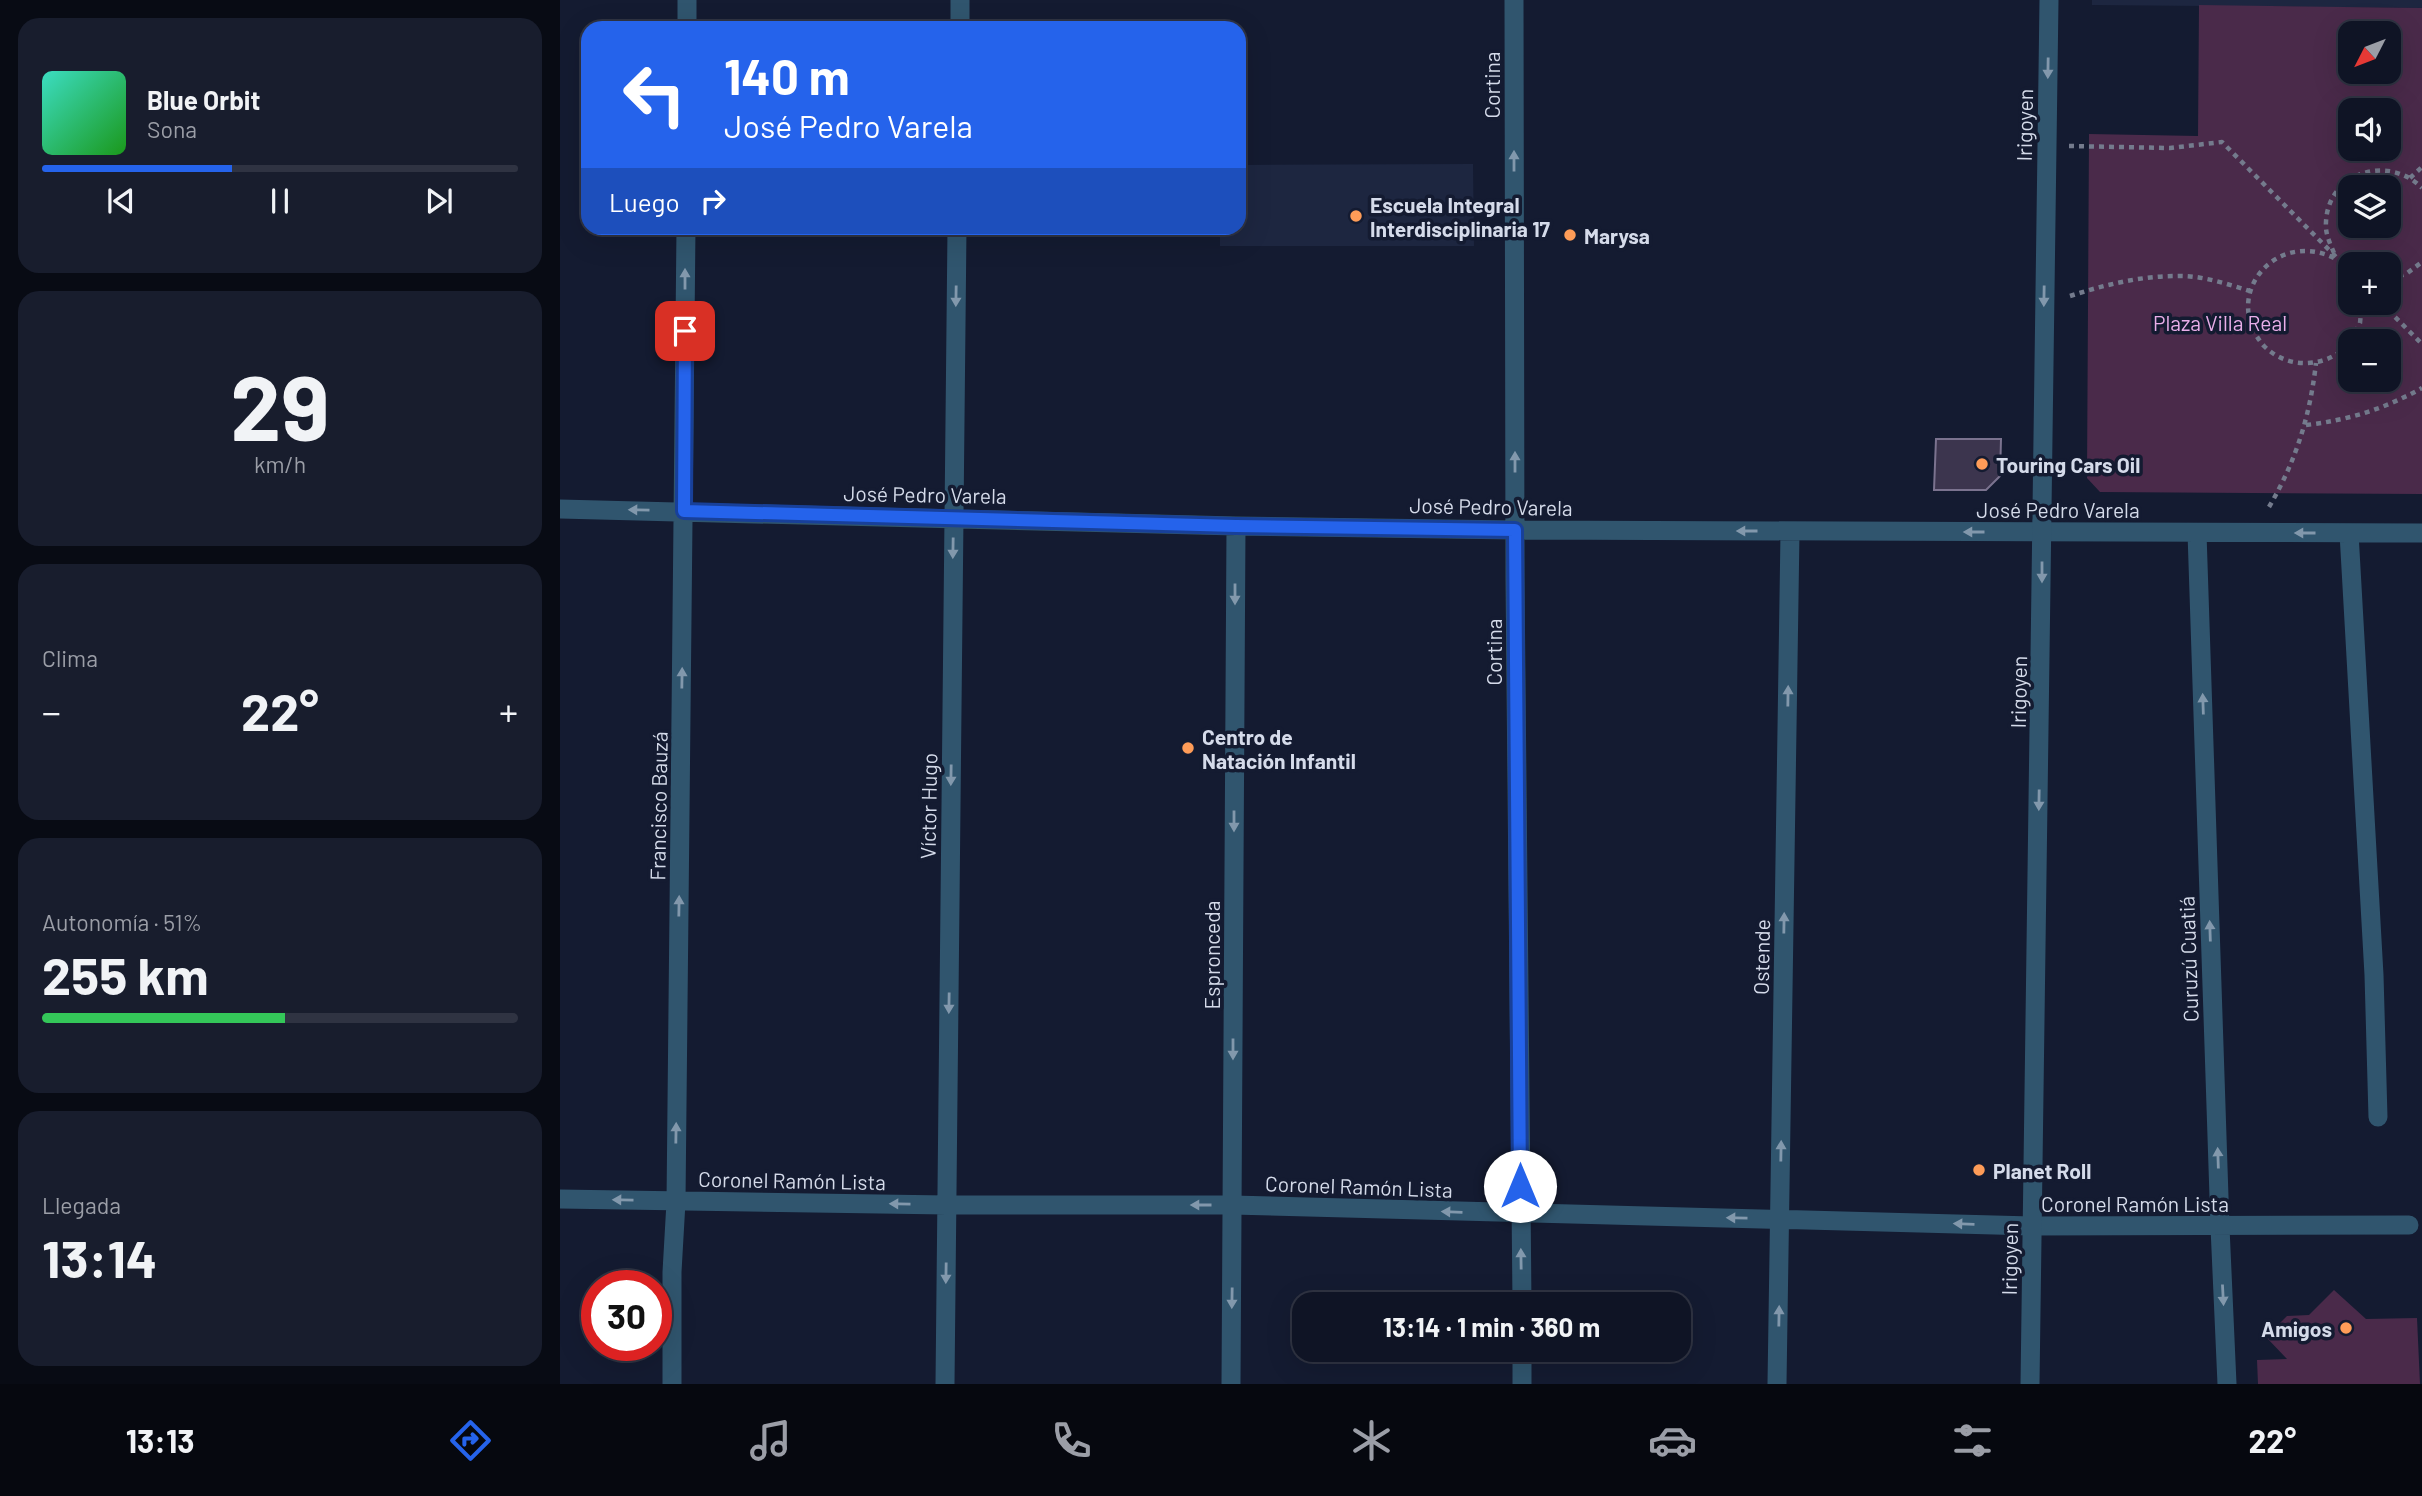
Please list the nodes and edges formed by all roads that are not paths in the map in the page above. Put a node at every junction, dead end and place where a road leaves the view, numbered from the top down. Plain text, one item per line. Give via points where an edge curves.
1 (687, 0) edge
2 (960, 0) edge
3 (1514, 0) edge
4 (2049, 0) edge
5 (687, 21) edge
6 (960, 21) edge
7 (686, 235) edge
8 (957, 235) edge
9 (560, 509) edge
10 (684, 511) junction
11 (954, 517) junction
12 (1236, 526) junction
13 (1515, 530) junction
14 (2043, 531) junction
15 (1790, 532) junction
16 (2197, 533) junction
17 (2349, 533) junction
18 (2422, 533) edge
19 (2378, 1117) dead end
20 (560, 1199) edge
21 (676, 1202) junction
22 (947, 1205) junction
23 (1232, 1205) junction
24 (1521, 1214) junction
25 (1780, 1219) junction
26 (2409, 1225) dead end
27 (2032, 1226) junction
28 (2220, 1227) junction
29 (1521, 1292) edge
30 (1522, 1362) edge
31 (672, 1384) edge
32 (945, 1384) edge
33 (1231, 1384) edge
34 (1522, 1384) edge
35 (1777, 1384) edge
36 (2030, 1384) edge
37 (2227, 1384) edge

1 - 5 street
2 - 6 street
13 -> 3 street, Cortina
4 -> 14 street, Irigoyen
10 -> 7 street, Francisco Bauzá
8 -> 11 street, Víctor Hugo
10 -> 9 street, José Pedro Varela
10 - 11 street, José Pedro Varela
21 -> 10 street, Francisco Bauzá
11 - 12 street, José Pedro Varela
11 -> 22 street, Víctor Hugo
12 - 13 street, José Pedro Varela
12 -> 23 street, Espronceda
15 -> 13 street, José Pedro Varela
13 - 24 street, Cortina
14 -> 15 street, José Pedro Varela
14 - 16 street, José Pedro Varela
14 -> 27 street, Irigoyen
25 -> 15 street, Ostende
17 -> 16 street, José Pedro Varela
28 -> 16 street, Curuzú Cuatiá
17 - 18 street, José Pedro Varela
17 - 19 street
21 -> 20 street, Coronel Ramón Lista
22 -> 21 street, Coronel Ramón Lista
21 - 31 street, Francisco Bauzá
23 -> 22 street, Coronel Ramón Lista
22 -> 32 street, Víctor Hugo
24 -> 23 street, Coronel Ramón Lista
23 -> 33 street, Espronceda
25 -> 24 street, Coronel Ramón Lista
29 -> 24 street, Cortina
27 -> 25 street, Coronel Ramón Lista
35 -> 25 street, Ostende
26 - 28 street, Coronel Ramón Lista
27 - 28 street, Coronel Ramón Lista
27 - 36 street, Irigoyen
28 -> 37 street, Curuzú Cuatiá
30 - 34 street

